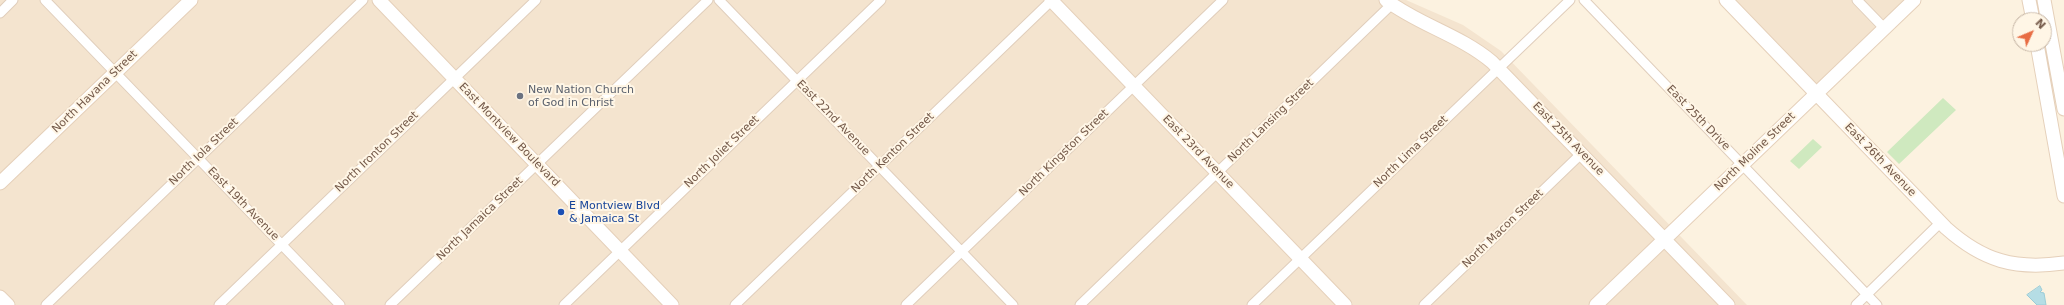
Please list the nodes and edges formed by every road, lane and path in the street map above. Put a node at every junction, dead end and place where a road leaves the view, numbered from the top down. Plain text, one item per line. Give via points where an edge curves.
1 (13, 0) edge
2 (45, 0) edge
3 (191, 0) edge
4 (363, 0) edge
5 (379, 0) edge
6 (536, 0) edge
7 (708, 0) edge
8 (719, 0) edge
9 (881, 0) edge
10 (1051, 0) edge
11 (1223, 0) edge
12 (1570, 0) edge
13 (1584, 0) edge
14 (1726, 0) edge
15 (1857, 0) edge
16 (1914, 0) edge
17 (2029, 0) edge
18 (2044, 0) edge
19 (1389, 2) edge
20 (2031, 12) edge
21 (0, 13) edge
22 (1885, 29) junction
23 (2038, 52) edge
24 (1499, 68) junction
25 (115, 73) junction
26 (454, 78) junction
27 (797, 81) junction
28 (1134, 86) junction
29 (1816, 94) junction
30 (2064, 109) edge
31 (1582, 153) junction
32 (198, 158) junction
33 (536, 164) junction
34 (1742, 164) junction
35 (879, 166) junction
36 (1218, 173) junction
37 (0, 183) edge
38 (2064, 196) edge
39 (1940, 223) junction
40 (1665, 239) junction
41 (282, 244) junction
42 (620, 251) junction
43 (962, 252) junction
44 (1300, 258) junction
45 (2064, 263) edge
46 (1867, 295) junction
47 (0, 297) edge
48 (8, 305) edge
49 (46, 305) edge
50 (219, 305) edge
51 (340, 305) edge
52 (390, 305) edge
53 (564, 305) edge
54 (672, 305) edge
55 (735, 305) edge
56 (906, 305) edge
57 (1013, 305) edge
58 (1080, 305) edge
59 (1252, 305) edge
60 (1346, 305) edge
61 (1424, 305) edge
62 (1596, 305) edge
63 (1728, 305) edge
64 (1856, 305) edge
65 (1877, 305) edge

1 - 21 street
2 - 25 street, East 19th Avenue
3 - 25 street, North Havana Street
4 - 32 street, North Iola Street
5 - 26 street, East Montview Boulevard
6 - 26 street, North Ironton Street
7 - 33 street, North Jamaica Street
8 - 27 street, East 22nd Avenue
9 - 27 street, North Joliet Street
10 - 28 street, East 23rd Avenue
10 - 35 street, North Kenton Street
11 - 28 street, North Kingston Street
12 - 24 street, North Lima Street
13 - 34 street, East 25th Drive
14 - 29 street, East 26th Avenue
15 - 22 street
16 - 22 street, North Moline Street
17 - 20 street
18 - 30 street
19 - 24 street, East 25th Avenue via 1468,44
19 - 36 street, North Lansing Street
22 - 29 street, North Moline Street
23 - 38 street
24 - 31 street, East 25th Avenue
24 - 44 street, North Lima Street
25 - 32 street, East 19th Avenue
25 - 37 street, North Havana Street
26 - 33 street, East Montview Boulevard
26 - 41 street, North Ironton Street
27 - 35 street, East 22nd Avenue
27 - 42 street, North Joliet Street
28 - 36 street, East 23rd Avenue
28 - 43 street, North Kingston Street
29 - 34 street, North Moline Street
29 - 39 street, East 26th Avenue
31 - 40 street, East 25th Avenue
31 - 61 street, North Macon Street
32 - 41 street, East 19th Avenue
32 - 49 street, North Iola Street
33 - 42 street, East Montview Boulevard
33 - 52 street, North Jamaica Street
34 - 40 street, North Moline Street
34 - 46 street, East 25th Drive
35 - 43 street, East 22nd Avenue
35 - 55 street, North Kenton Street
36 - 44 street, East 23rd Avenue
36 - 58 street, North Lansing Street
39 - 45 street, East 26th Avenue via 1968,247 1996,259 2032,265
39 - 46 street
40 - 62 street, North Moline Street
40 - 63 street, East 25th Avenue
41 - 50 street, North Ironton Street
41 - 51 street, East 19th Avenue
42 - 53 street, North Joliet Street
42 - 54 street, East Montview Boulevard
43 - 56 street, North Kingston Street
43 - 57 street, East 22nd Avenue
44 - 59 street, North Lima Street
44 - 60 street, East 23rd Avenue
46 - 64 street
46 - 65 street, East 25th Drive
47 - 48 street

